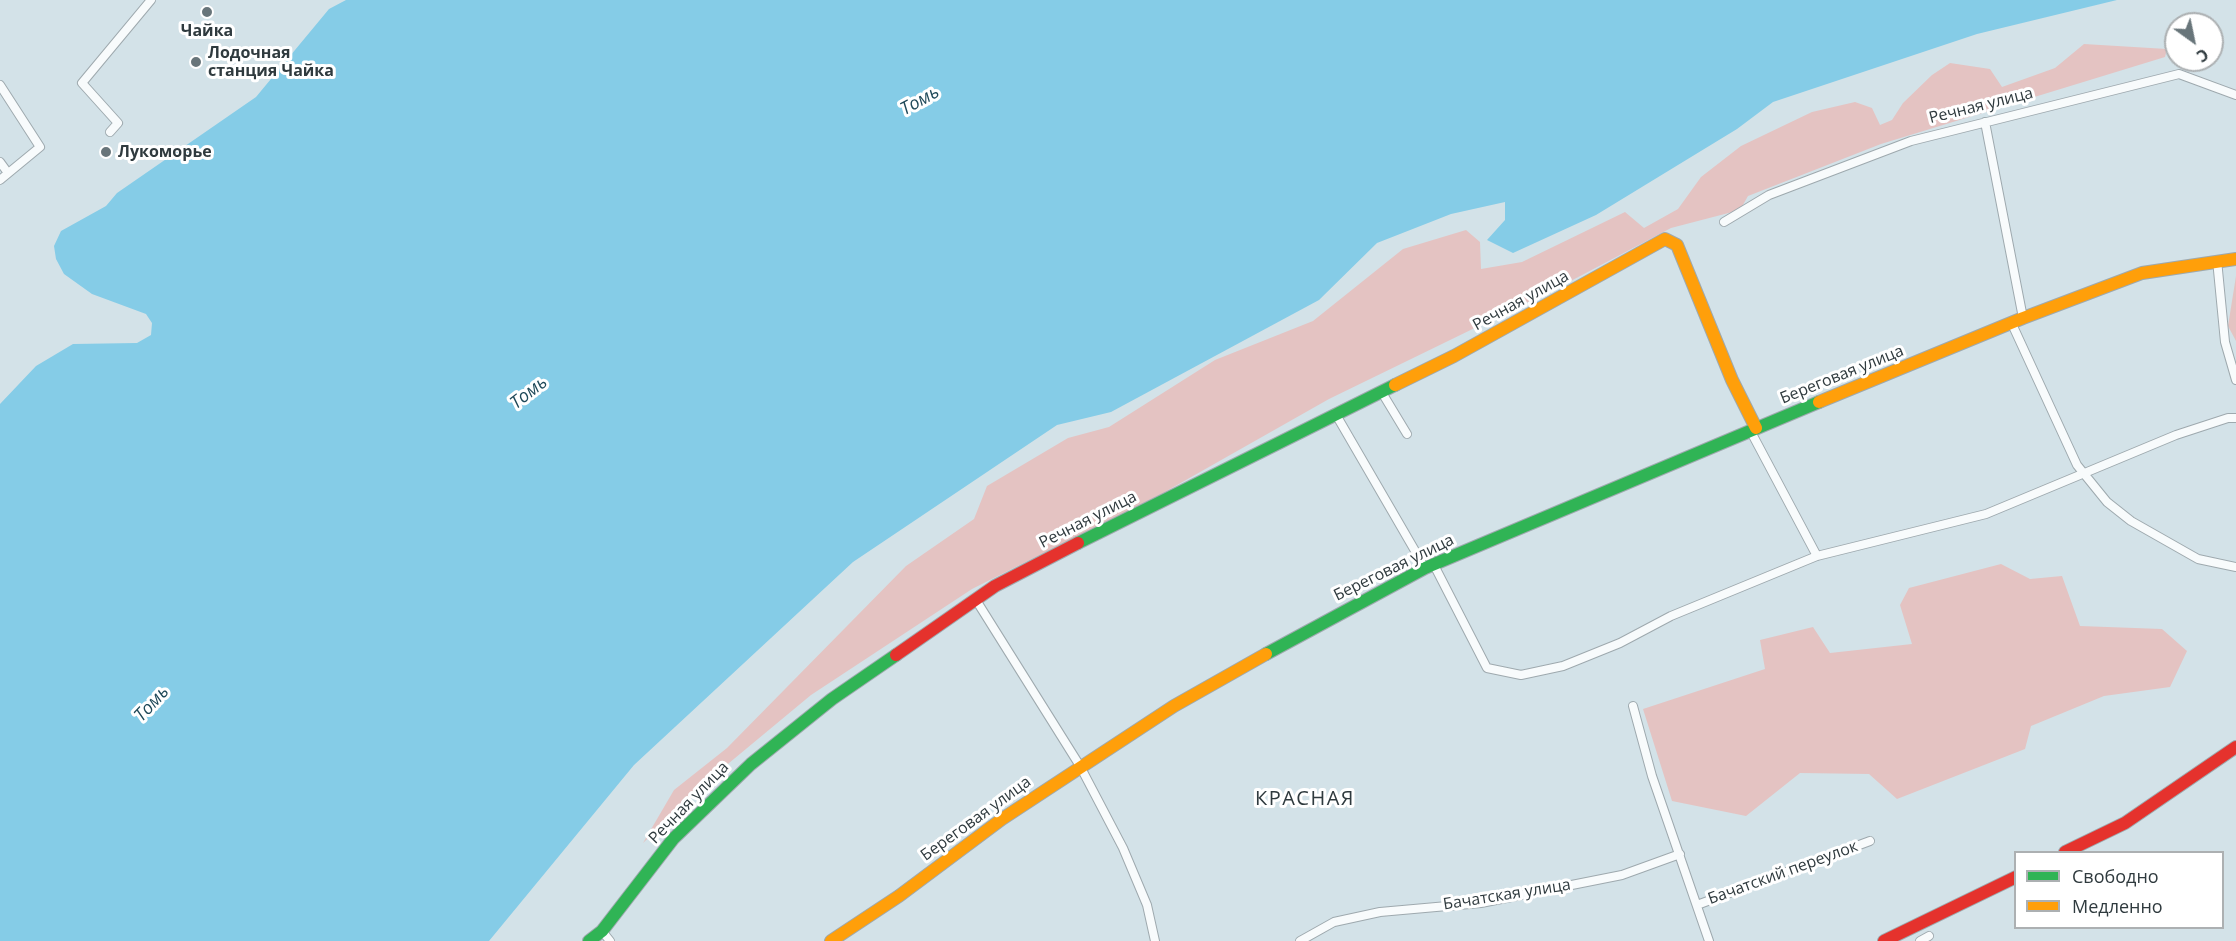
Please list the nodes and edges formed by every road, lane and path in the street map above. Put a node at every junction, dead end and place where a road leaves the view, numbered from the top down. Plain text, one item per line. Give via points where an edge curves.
1 (152, 0) edge
2 (0, 85) edge
3 (2236, 96) edge
4 (1985, 122) junction
5 (110, 132) dead end
6 (0, 162) edge
7 (8, 173) junction
8 (0, 180) edge
9 (1724, 222) dead end
10 (2236, 259) edge
11 (2217, 260) junction
12 (2017, 321) junction
13 (2236, 380) edge
14 (1381, 391) junction
15 (1335, 413) junction
16 (2236, 418) edge
17 (1753, 429) junction
18 (1407, 434) dead end
19 (2083, 475) junction
20 (1817, 556) junction
21 (1429, 566) junction
22 (2236, 567) edge
23 (976, 600) junction
24 (1633, 706) dead end
25 (2236, 747) edge
26 (1080, 766) junction
27 (1870, 841) dead end
28 (2067, 851) edge
29 (1680, 854) junction
30 (2014, 878) edge
31 (1697, 905) junction
32 (606, 936) edge
33 (1929, 936) dead end
34 (589, 941) edge
35 (831, 941) edge
36 (1155, 941) edge
37 (1300, 941) edge
38 (1709, 941) edge
39 (1884, 941) edge
40 (1920, 941) edge

1 - 5 street via 82,83 118,123
2 - 7 street via 40,147
3 - 4 street, Речная улица via 2179,74
4 - 9 street, Речная улица via 1911,141 1769,195
4 - 12 street
6 - 7 street
7 - 8 street
10 - 11 street, Береговая улица
11 - 12 street, Береговая улица via 2142,273
11 - 13 street via 2225,342
12 - 17 street, Береговая улица
12 - 19 street
14 - 15 street, Речная улица
14 - 17 street, Речная улица via 1454,356 1665,239 1677,245
14 - 18 street
15 - 21 street
15 - 23 street, Речная улица via 994,586
16 - 19 street via 2176,435
17 - 20 street
17 - 21 street, Береговая улица
19 - 20 street via 1986,514
19 - 22 street via 2107,502 2164,541 2198,559
20 - 21 street via 1563,666 1521,675 1487,668
21 - 26 street, Береговая улица via 1174,706
23 - 26 street
23 - 32 street, Речная улица via 832,699 751,764 673,840
24 - 29 street via 1652,776
25 - 28 street via 2125,823
26 - 35 street, Береговая улица
26 - 36 street via 1136,874
27 - 31 street, Бачатский переулок
29 - 31 street
29 - 37 street, Бачатская улица via 1622,875 1481,903 1380,912 1334,922
30 - 39 street
31 - 38 street
32 - 34 street, Речная улица
33 - 40 street

